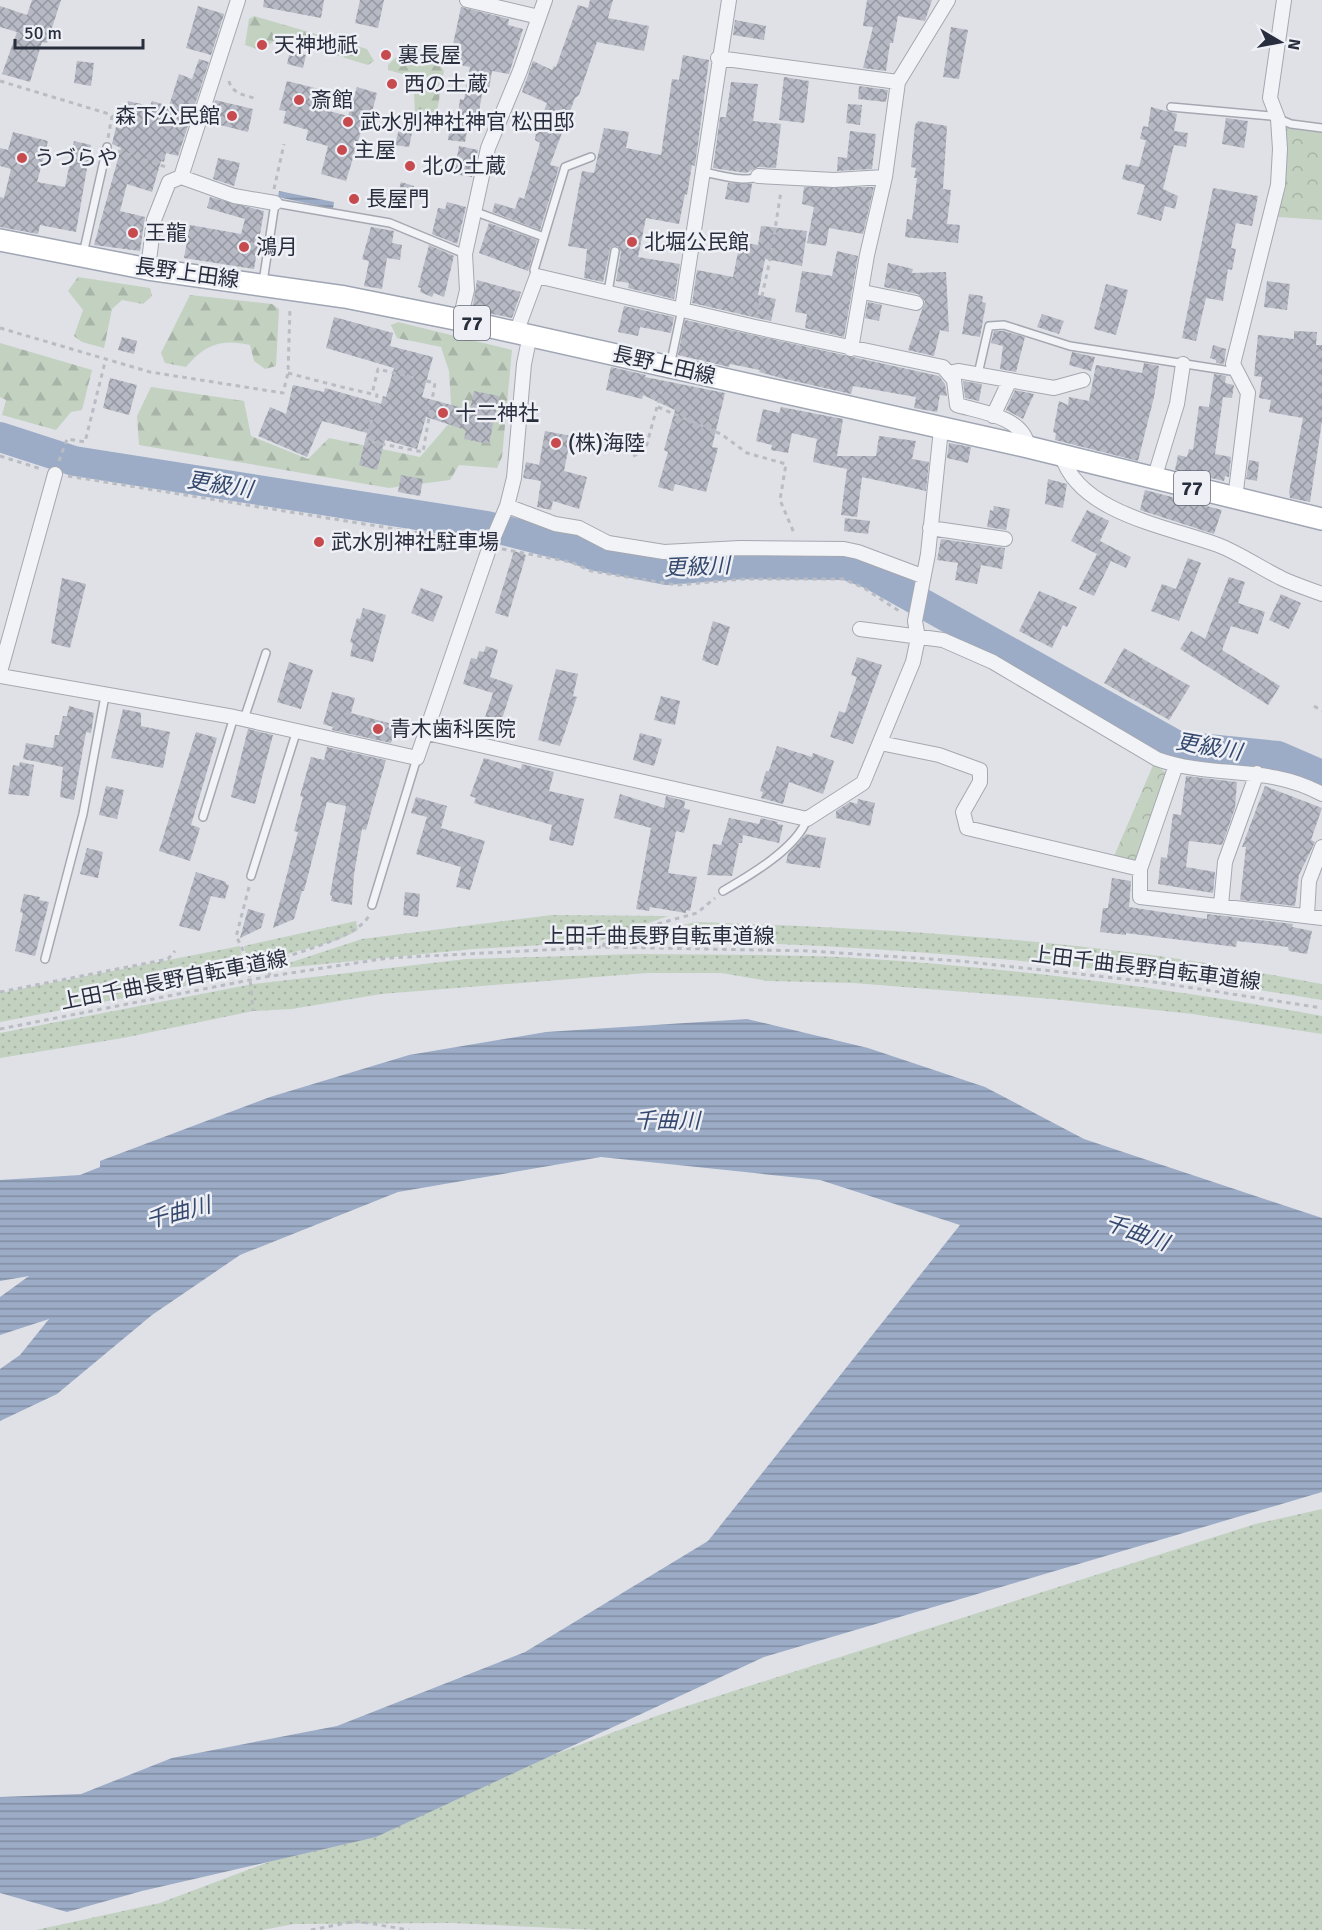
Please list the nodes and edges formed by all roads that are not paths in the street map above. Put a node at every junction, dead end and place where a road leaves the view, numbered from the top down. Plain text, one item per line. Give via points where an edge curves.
1 (237, 0) edge
2 (467, 0) edge
3 (545, 0) edge
4 (729, 0) edge
5 (948, 0) edge
6 (1284, 0) edge
7 (539, 16) junction
8 (718, 58) junction
9 (898, 82) junction
10 (1171, 107) dead end
11 (1278, 119) junction
12 (1322, 129) edge
13 (107, 147) road end
14 (591, 157) dead end
15 (702, 171) junction
16 (758, 176) joint
17 (181, 177) junction
18 (885, 177) junction
19 (273, 203) junction
20 (476, 212) junction
21 (544, 237) junction
22 (0, 240) edge
23 (615, 251) dead end
24 (465, 254) junction
25 (82, 256) junction
26 (148, 269) junction
27 (537, 276) junction
28 (263, 284) junction
29 (608, 292) junction
30 (862, 292) junction
31 (916, 303) dead end
32 (681, 309) junction
33 (460, 320) junction
34 (523, 334) junction
35 (852, 349) junction
36 (1183, 364) junction
37 (669, 366) junction
38 (1237, 372) junction
39 (948, 373) junction
40 (978, 374) junction
41 (1010, 380) junction
42 (1083, 380) dead end
43 (993, 416) junction
44 (940, 429) junction
45 (1028, 447) junction
46 (1062, 456) junction
47 (55, 472) road end
48 (1154, 479) junction
49 (1234, 499) junction
50 (506, 509) junction
51 (1322, 519) edge
52 (930, 528) junction
53 (1005, 539) dead end
54 (921, 581) junction
55 (1322, 594) edge
56 (860, 629) dead end
57 (918, 638) junction
58 (266, 653) dead end
59 (0, 674) edge
60 (105, 696) junction
61 (239, 718) junction
62 (297, 730) junction
63 (427, 733) junction
64 (880, 742) junction
65 (417, 758) junction
66 (1176, 765) junction
67 (1257, 773) junction
68 (1322, 794) edge
69 (203, 817) dead end
70 (807, 819) junction
71 (1322, 847) edge
72 (1140, 869) junction
73 (251, 876) road end
74 (723, 891) road end
75 (372, 905) road end
76 (1221, 905) junction
77 (1307, 915) junction
78 (1322, 918) edge
79 (45, 959) dead end

1 - 17 street
2 - 7 street
3 - 7 street
4 - 8 street
5 - 9 street
6 - 11 street via 1270,98
7 - 20 street via 488,147
8 - 9 street
8 - 15 street
9 - 18 street
10 - 11 lane
11 - 12 lane
11 - 38 street via 1278,184 1241,327 1233,364
13 - 25 lane
14 - 21 lane via 565,167
15 - 16 lane via 741,178
15 - 32 street
16 - 18 street via 834,180
17 - 19 street via 234,196
17 - 26 street via 169,182 154,220
18 - 30 street
19 - 24 lane via 390,223
19 - 28 lane
20 - 21 lane
20 - 24 street
21 - 27 lane via 534,270
22 - 25 main road, 長野上田線 / 77
23 - 29 lane
24 - 33 street via 466,290
25 - 26 main road, 長野上田線 / 77
26 - 28 main road, 長野上田線 / 77
27 - 29 street
27 - 34 street
28 - 33 main road, 長野上田線 / 77
29 - 32 street
30 - 31 street
30 - 35 street
32 - 35 street
32 - 37 lane
33 - 34 main road, 長野上田線 / 77
34 - 37 main road, 長野上田線 / 77
34 - 50 street via 514,478
35 - 39 street via 943,367
36 - 38 lane
36 - 40 lane via 1070,345 1025,329 995,324 989,326
36 - 48 street via 1177,404
37 - 44 main road, 長野上田線 / 77
38 - 49 street via 1248,393
39 - 40 street
39 - 43 street via 954,380 957,405
40 - 41 street
41 - 42 street via 1054,388
41 - 43 street
43 - 45 street via 1019,428
44 - 45 main road, 長野上田線 / 77
44 - 52 street
45 - 46 main road, 長野上田線 / 77
46 - 48 main road, 長野上田線 / 77
46 - 55 street via 1075,483 1105,504 1220,546 1285,580
47 - 59 street
48 - 49 main road, 長野上田線 / 77
49 - 51 main road, 長野上田線 / 77
50 - 54 street via 579,528 608,543 664,552 858,552
50 - 63 street
52 - 53 street
52 - 54 street
54 - 57 street via 915,620
56 - 57 street
57 - 64 street via 913,662
57 - 66 street via 943,640 993,662 1157,759
58 - 61 lane
59 - 60 street
60 - 61 street
60 - 79 lane via 83,814
61 - 62 street
61 - 69 lane
62 - 65 street
62 - 73 lane
63 - 65 street
63 - 70 street
64 - 70 street via 863,783
64 - 72 street via 939,755 980,770 980,782 963,812 967,828
65 - 75 lane
66 - 67 street
66 - 72 street
67 - 68 street via 1280,777
67 - 76 street via 1225,862
70 - 74 lane via 792,842
71 - 77 street via 1309,881
72 - 76 street via 1140,897
76 - 77 street
77 - 78 street

